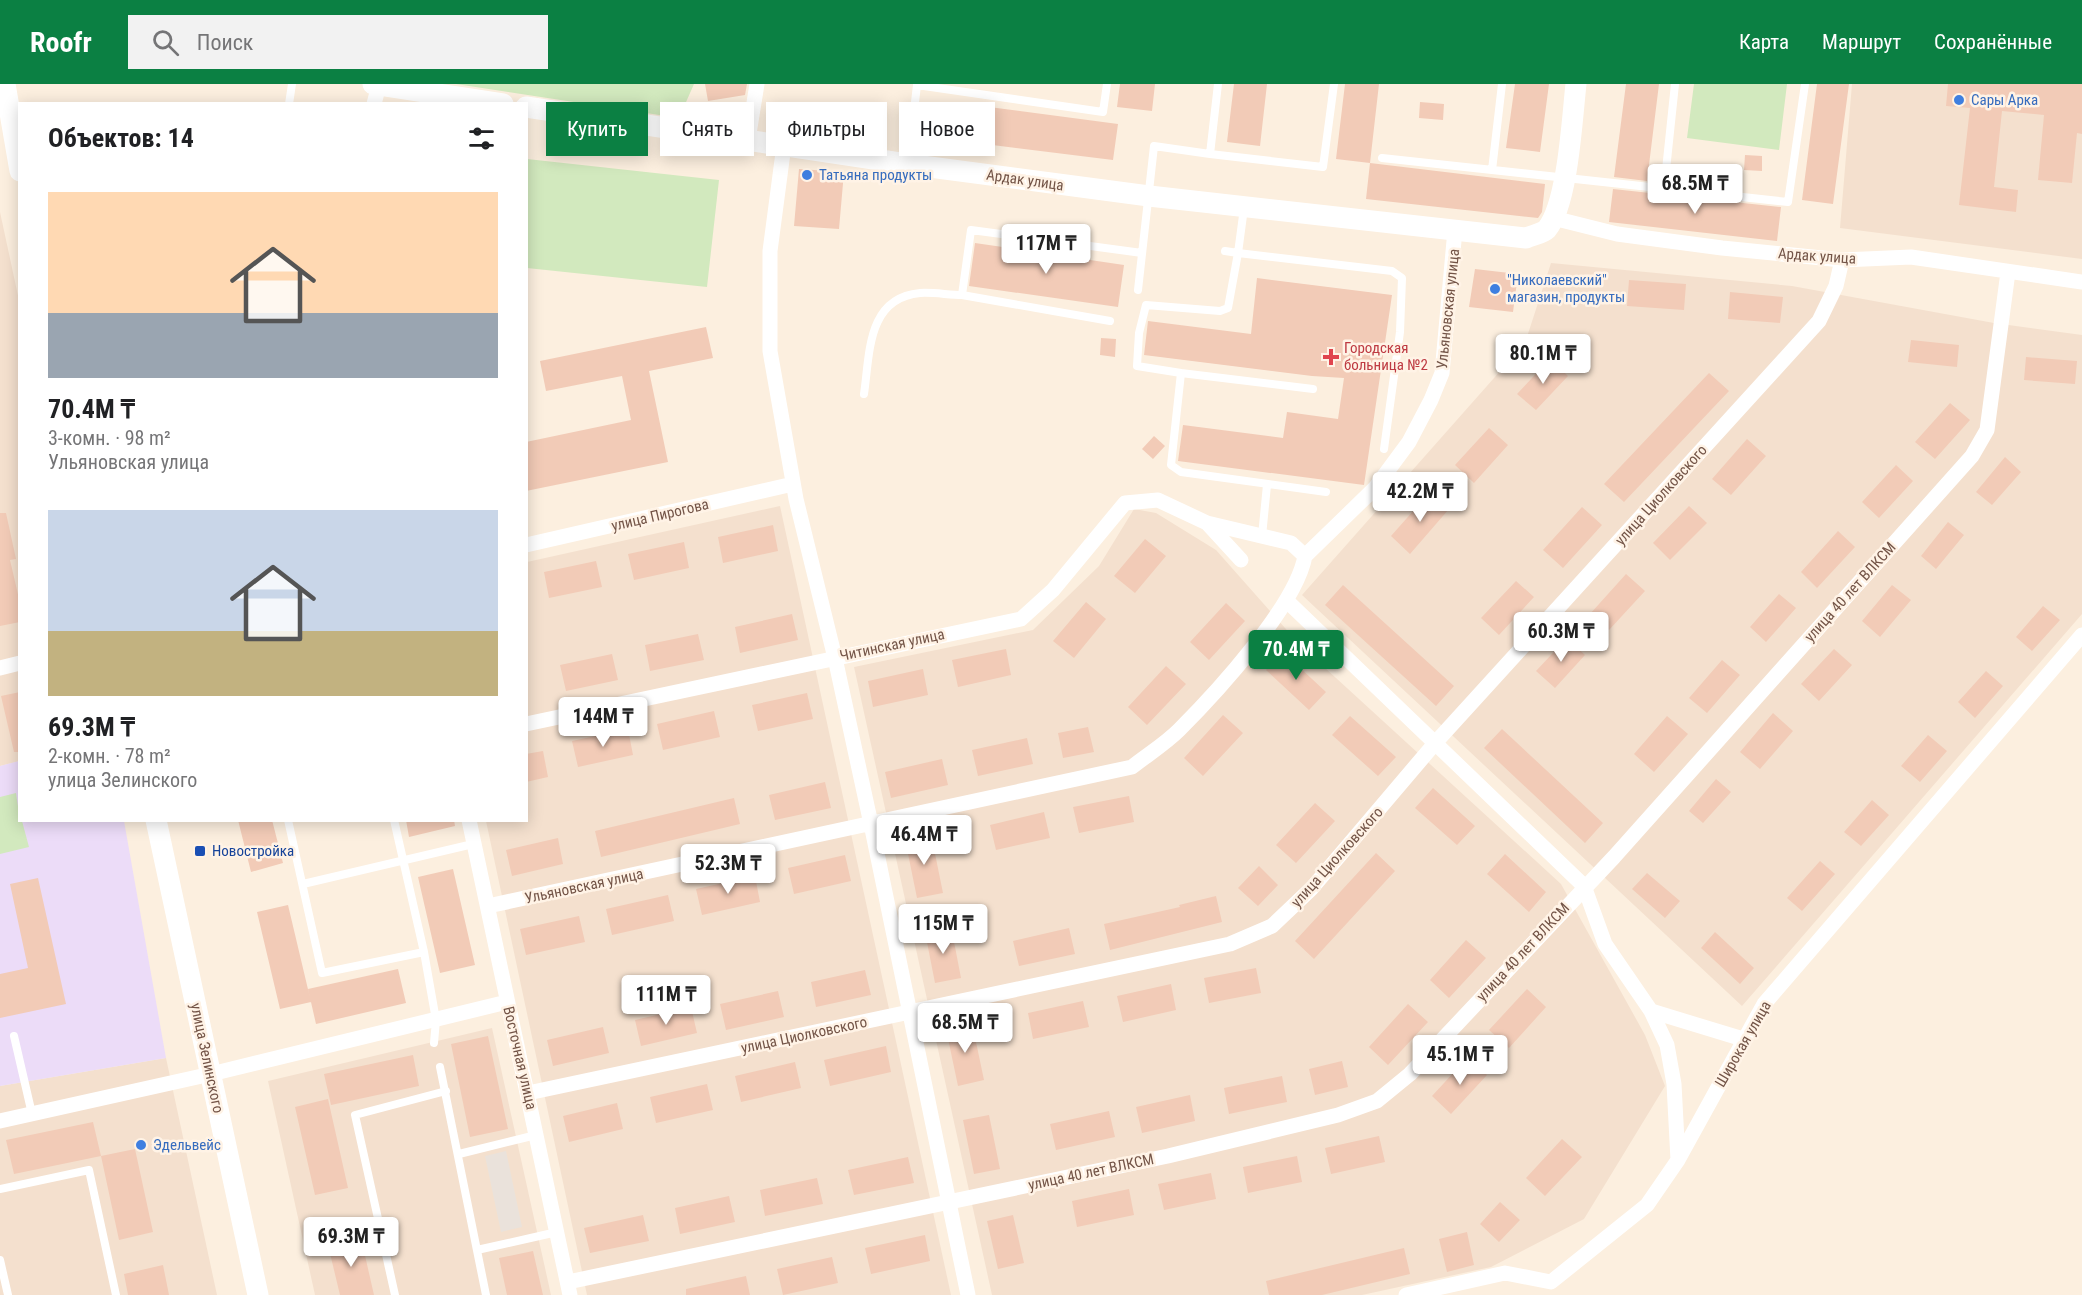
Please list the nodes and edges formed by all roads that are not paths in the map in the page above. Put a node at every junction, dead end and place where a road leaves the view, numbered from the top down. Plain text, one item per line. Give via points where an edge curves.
1 (5, 84) edge
2 (292, 84) edge
3 (757, 84) edge
4 (1107, 84) edge
5 (1218, 84) edge
6 (1334, 84) edge
7 (1502, 84) edge
8 (1576, 84) edge
9 (1675, 84) edge
10 (1805, 84) edge
11 (916, 85) edge
12 (375, 91) edge
13 (289, 102) edge
14 (483, 102) edge
15 (754, 103) edge
16 (528, 107) edge
17 (660, 127) edge
18 (1209, 154) junction
19 (783, 156) edge
20 (856, 156) edge
21 (1382, 158) dead end
22 (18, 159) edge
23 (908, 164) junction
24 (1492, 170) junction
25 (1565, 177) junction
26 (1664, 189) junction
27 (1149, 196) junction
28 (1244, 208) junction
29 (1553, 218) junction
30 (1455, 230) junction
31 (1225, 251) dead end
32 (1142, 253) junction
33 (1238, 253) junction
34 (1842, 260) junction
35 (2008, 272) junction
36 (2082, 282) edge
37 (1138, 290) dead end
38 (962, 295) junction
39 (1110, 321) dead end
40 (1181, 373) junction
41 (1313, 389) dead end
42 (864, 394) dead end
43 (1384, 450) dead end
44 (793, 483) junction
45 (1267, 485) junction
46 (1326, 492) dead end
47 (1207, 523) junction
48 (1262, 536) junction
49 (528, 545) edge
50 (1305, 556) junction
51 (1241, 560) dead end
52 (1287, 601) junction
53 (2082, 635) edge
54 (835, 658) junction
55 (18, 664) edge
56 (0, 668) edge
57 (528, 724) edge
58 (1436, 742) junction
59 (156, 822) edge
60 (288, 822) edge
61 (395, 822) edge
62 (469, 822) edge
63 (871, 824) junction
64 (473, 844) junction
65 (404, 859) junction
66 (303, 884) junction
67 (1584, 886) junction
68 (488, 906) junction
69 (424, 952) junction
70 (507, 1002) junction
71 (1651, 1011) junction
72 (909, 1013) junction
73 (436, 1020) junction
74 (14, 1036) dead end
75 (1743, 1039) junction
76 (434, 1043) dead end
77 (440, 1067) dead end
78 (211, 1074) junction
79 (446, 1091) junction
80 (528, 1093) junction
81 (32, 1114) junction
82 (0, 1121) edge
83 (537, 1135) junction
84 (459, 1154) junction
85 (1678, 1160) junction
86 (0, 1189) edge
87 (949, 1203) junction
88 (556, 1232) junction
89 (477, 1250) junction
90 (0, 1260) edge
91 (569, 1288) edge
92 (8, 1295) edge
93 (116, 1295) edge
94 (258, 1295) edge
95 (395, 1295) edge
96 (486, 1295) edge
97 (968, 1295) edge
98 (1406, 1295) edge

1 - 22 street
2 - 13 lane
3 - 15 street
4 - 11 lane via 1103,112
5 - 18 lane
6 - 18 lane via 1323,167
7 - 24 lane
8 - 25 street
9 - 26 lane
10 - 26 lane via 1788,202
11 - 23 lane
12 - 14 street
16 - 17 street, Ардак улица
18 - 27 lane via 1154,146
19 - 44 street via 770,251 770,351
20 - 23 street, Ардак улица
21 - 24 lane
23 - 27 street, Ардак улица
24 - 25 lane
25 - 26 lane
25 - 29 street
27 - 28 street, Ардак улица
27 - 32 lane
28 - 30 street, Ардак улица
28 - 33 lane
29 - 30 street, Ардак улица via 1545,231 1526,238
29 - 34 street, Ардак улица via 1617,234
30 - 50 street, Ульяновская улица via 1442,373 1431,400 1409,442 1375,488
31 - 33 lane
32 - 37 lane
32 - 38 lane via 971,230
33 - 40 lane via 1228,308 1220,311 1146,305 1137,366
33 - 43 lane via 1392,271 1402,278 1400,332
34 - 35 street, Ардак улица via 1911,257
34 - 58 street, улица Циолковского via 1836,286 1819,321
35 - 36 street, Ардак улица
35 - 67 street, улица 40 лет ВЛКСМ via 1988,430 1972,456
38 - 39 lane
38 - 42 lane via 919,293 891,302 873,328
40 - 41 lane
40 - 45 lane via 1171,465 1181,472
44 - 49 street, улица Пирогова
44 - 54 street
45 - 46 lane
45 - 48 lane
47 - 48 street
47 - 51 street
47 - 54 street, Читинская улица via 1158,500 1125,503 1053,590 1021,619
48 - 50 street via 1291,543
50 - 52 street, Ульяновская улица
52 - 58 street
52 - 63 street, Ульяновская улица via 1178,732 1132,767
53 - 75 street, Широкая улица via 1772,995
54 - 57 street, Читинская улица
54 - 63 street
55 - 56 street
58 - 67 street
58 - 72 street, улица Циолковского via 1312,888 1272,926 1230,944
59 - 78 street, улица Зелинского
60 - 66 lane
61 - 65 lane
62 - 64 street, Восточная улица
63 - 68 street, Ульяновская улица
63 - 72 street
64 - 65 lane
64 - 68 street, Восточная улица
65 - 66 lane
65 - 69 lane
66 - 69 lane via 322,973
67 - 71 street via 1605,944
67 - 87 street, улица 40 лет ВЛКСМ via 1410,1074 1377,1101 1338,1115 1168,1156
68 - 70 street, Восточная улица
69 - 73 lane
70 - 73 street
70 - 80 street, Восточная улица
71 - 75 street
71 - 85 street via 1666,1046 1674,1084
72 - 80 street, улица Циолковского
72 - 87 street
73 - 76 lane
73 - 78 street
74 - 81 lane
75 - 85 street, Широкая улица
77 - 79 lane
78 - 81 street
78 - 94 street, улица Зелинского
79 - 84 lane
79 - 95 lane via 355,1115
80 - 83 street, Восточная улица
81 - 82 street
83 - 84 lane
83 - 88 street, Восточная улица
84 - 89 lane
85 - 98 street, Широкая улица via 1647,1205 1551,1282 1505,1273
86 - 93 lane via 89,1170
87 - 91 street, улица 40 лет ВЛКСМ
87 - 97 street
88 - 89 lane
88 - 91 street, Восточная улица
89 - 96 lane
90 - 92 lane

